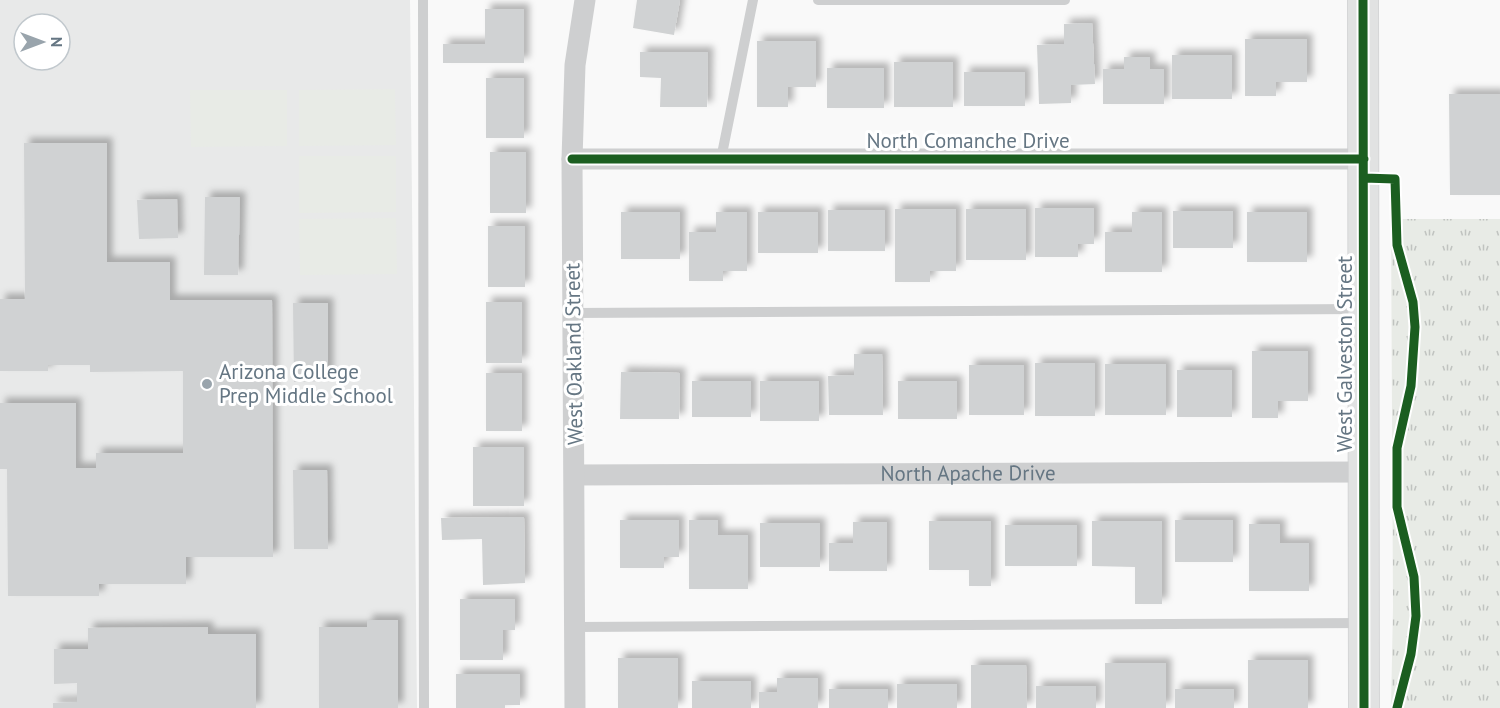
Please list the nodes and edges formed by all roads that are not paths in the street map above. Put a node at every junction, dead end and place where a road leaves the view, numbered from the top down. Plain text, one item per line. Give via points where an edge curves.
1 (423, 0) edge
2 (585, 0) edge
3 (753, 0) edge
4 (818, 0) edge
5 (1065, 0) edge
6 (1363, 0) edge
7 (572, 159) junction
8 (721, 159) junction
9 (1364, 159) junction
10 (1363, 309) junction
11 (573, 313) junction
12 (1362, 472) junction
13 (575, 475) junction
14 (1363, 623) junction
15 (575, 627) junction
16 (424, 708) edge
17 (575, 708) edge
18 (1364, 708) edge

1 - 16 lane
2 - 7 street, West Oakland Street via 575,65
3 - 8 lane
4 - 5 lane
6 - 9 street, West Galveston Street
7 - 8 street, North Comanche Drive
7 - 11 street, West Oakland Street
8 - 9 street, North Comanche Drive
9 - 10 street, West Galveston Street
10 - 11 lane
10 - 12 street, West Galveston Street
11 - 13 street, West Oakland Street
12 - 13 street, North Apache Drive
12 - 14 street, West Galveston Street
13 - 15 street, West Oakland Street
14 - 15 lane
14 - 18 street, West Galveston Street
15 - 17 street, West Oakland Street

